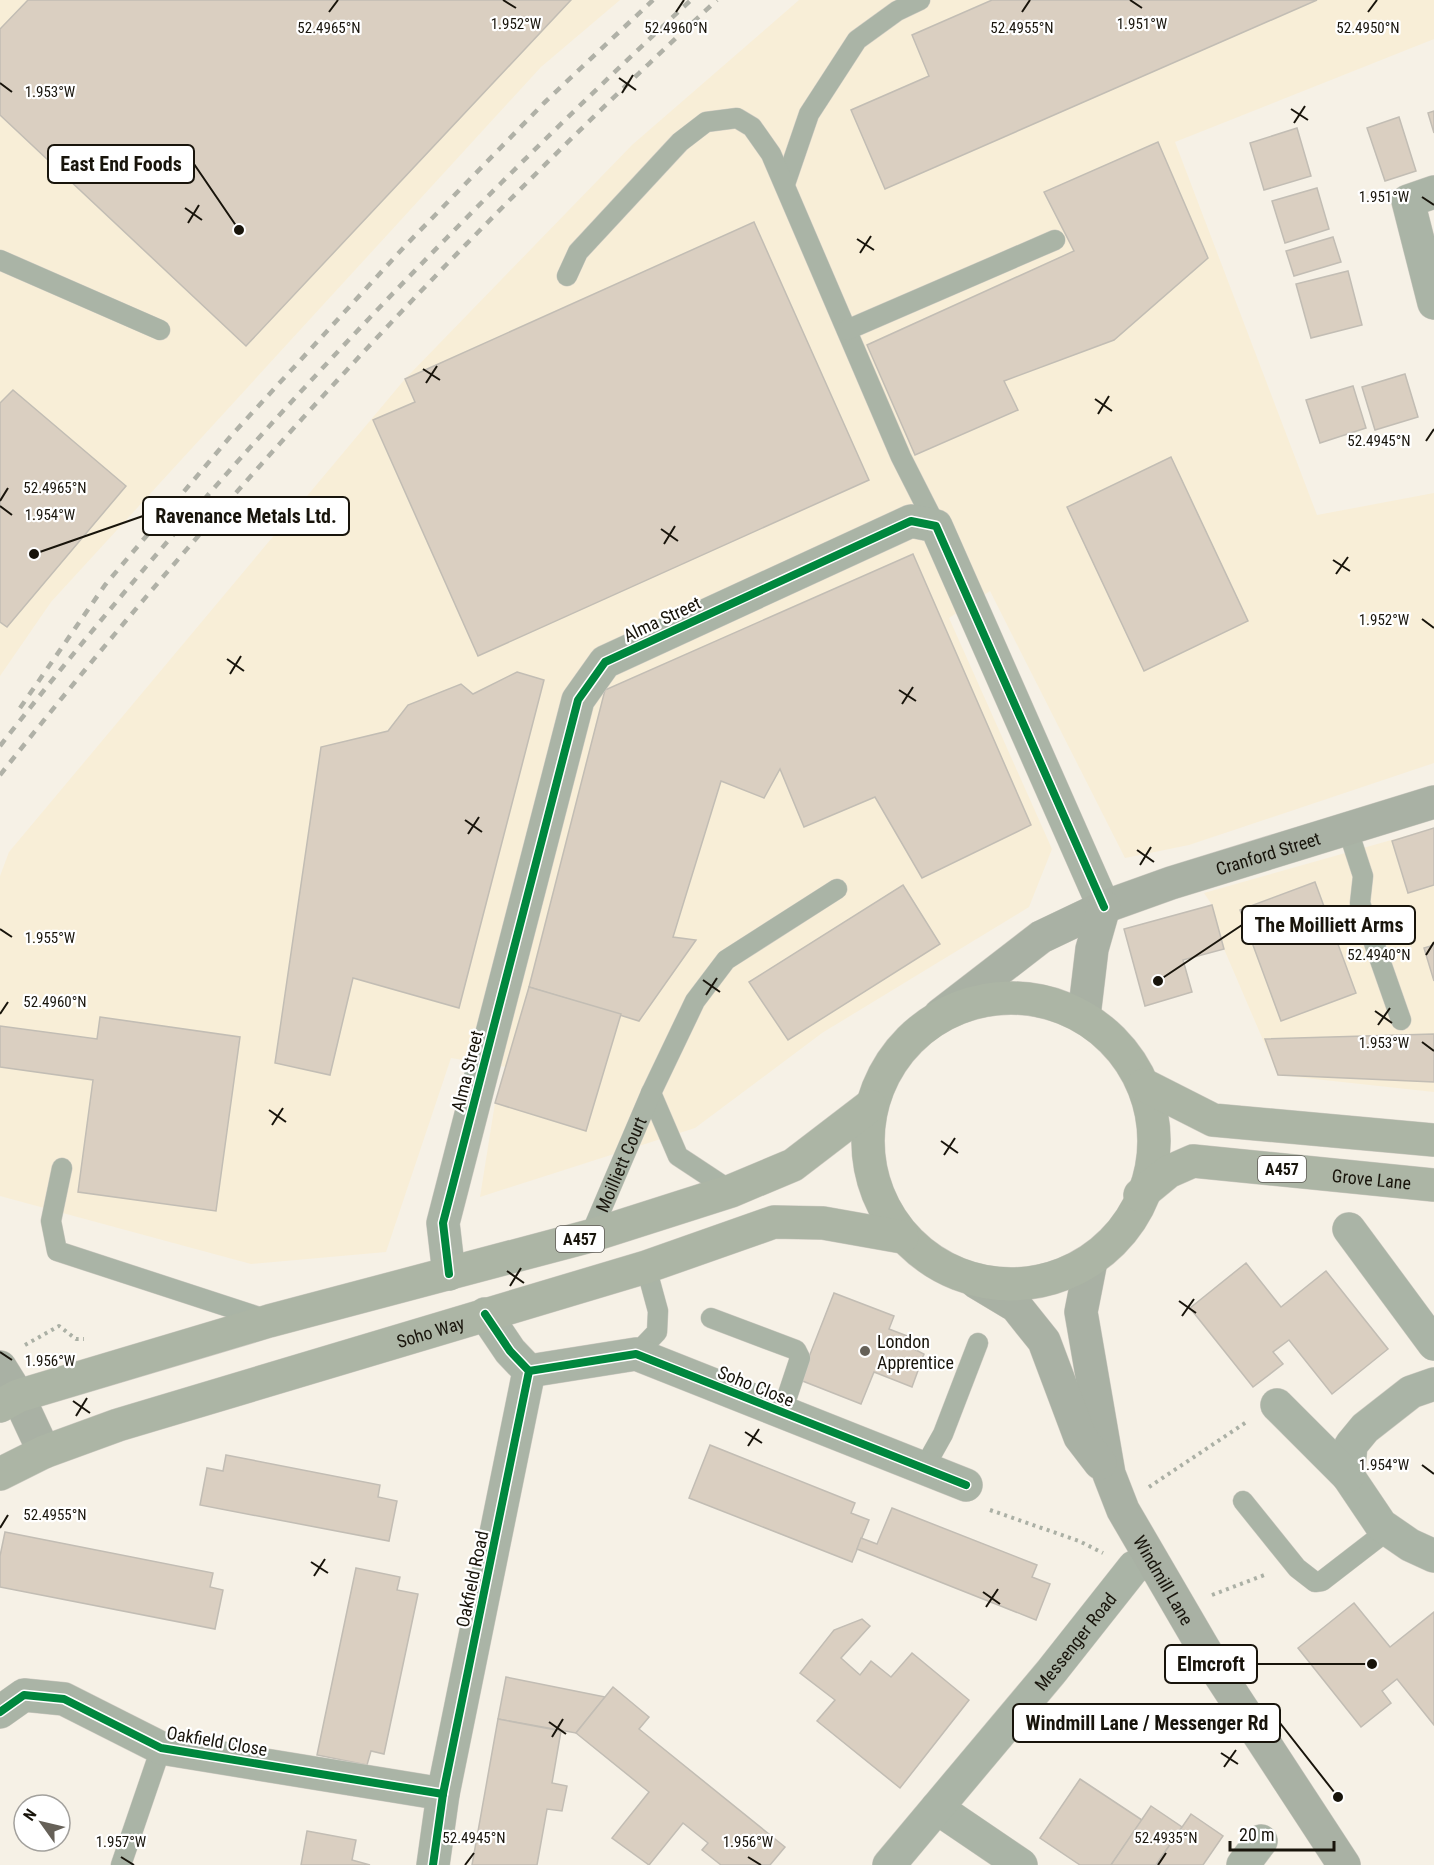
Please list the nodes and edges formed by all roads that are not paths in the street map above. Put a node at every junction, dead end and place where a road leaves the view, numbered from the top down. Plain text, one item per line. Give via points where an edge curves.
1 (920, 0) edge
2 (785, 184) junction
3 (1421, 196) edge
4 (1054, 240) dead end
5 (0, 260) edge
6 (567, 276) dead end
7 (1434, 303) edge
8 (160, 330) dead end
9 (847, 330) junction
10 (936, 526) junction
11 (1434, 802) edge
12 (1347, 827) junction
13 (837, 890) dead end
14 (1104, 907) junction
15 (940, 1015) junction
16 (1084, 1016) junction
17 (1401, 1020) dead end
18 (1144, 1085) junction
19 (651, 1093) junction
20 (870, 1106) junction
21 (1434, 1140) edge
22 (62, 1168) dead end
23 (1434, 1185) edge
24 (731, 1191) junction
25 (1140, 1195) junction
26 (1349, 1229) dead end
27 (590, 1236) junction
28 (903, 1237) junction
29 (1091, 1261) junction
30 (646, 1267) junction
31 (449, 1274) junction
32 (976, 1282) junction
33 (485, 1314) junction
34 (711, 1318) dead end
35 (269, 1321) junction
36 (978, 1343) dead end
37 (1434, 1344) edge
38 (636, 1354) junction
39 (0, 1367) edge
40 (530, 1371) junction
41 (1434, 1384) edge
42 (9, 1401) edge
43 (1277, 1405) road end
44 (782, 1412) junction
45 (44, 1452) junction
46 (924, 1468) junction
47 (0, 1474) edge
48 (1109, 1474) junction
49 (1348, 1476) junction
50 (966, 1485) road end
51 (1243, 1501) dead end
52 (1388, 1530) junction
53 (1434, 1556) edge
54 (1142, 1564) junction
55 (0, 1712) edge
56 (160, 1748) junction
57 (443, 1794) junction
58 (937, 1808) junction
59 (121, 1865) edge
60 (433, 1865) edge
61 (889, 1865) edge
62 (1021, 1865) edge
63 (1344, 1865) edge

1 - 2 lane via 897,11 857,40 809,114
2 - 6 lane via 752,127 738,118 706,122 680,142 578,252
2 - 9 lane
3 - 7 street
4 - 9 lane
5 - 8 lane
9 - 10 lane via 901,457
10 - 14 street
10 - 31 street, Alma Street via 911,521 605,662 578,700 443,1223
11 - 12 main road, Cranford Street
12 - 14 main road, Cranford Street
12 - 17 lane via 1362,876 1360,903
13 - 19 lane, Moilliett Court via 726,960 695,1001
14 - 15 main road, Cranford Street via 1041,937
14 - 16 main road via 1092,949
15 - 16 main road via 971,1002 1013,996 1046,1000
15 - 20 main road via 903,1044
16 - 18 main road via 1119,1045
18 - 21 main road via 1213,1120
18 - 25 main road via 1154,1126 1154,1158
19 - 24 lane, Moilliett Court via 678,1156
19 - 27 lane, Moilliett Court
20 - 24 main road, A457 via 793,1164
20 - 28 main road via 866,1148 876,1193
22 - 35 lane via 51,1221 57,1251
23 - 25 main road, Grove Lane / A457 via 1192,1161 1168,1172
24 - 27 main road, A457
25 - 29 main road via 1129,1224
26 - 37 street
27 - 31 main road, A457
28 - 30 main road, Soho Way / A457 via 823,1223 774,1222
28 - 32 main road via 941,1268
29 - 32 main road via 1057,1278 1025,1285
29 - 48 main road, Windmill Lane via 1081,1312
30 - 33 main road, Soho Way / A457
30 - 38 lane via 658,1311 657,1332
31 - 35 main road, A457
32 - 48 main road, Windmill Lane via 1016,1306 1044,1341 1080,1437
33 - 40 street via 510,1351
33 - 45 main road, Soho Way / A457 via 118,1425
34 - 44 lane via 796,1350 800,1358
35 - 42 main road, A457
36 - 46 lane via 943,1434
38 - 40 street
38 - 44 street, Soho Close
39 - 42 main road
40 - 57 street, Oakfield Road
41 - 49 street via 1411,1392 1365,1428 1351,1445
42 - 45 main road
43 - 49 street
44 - 46 street, Soho Close
45 - 47 main road, Soho Way / A457
46 - 50 street, Soho Close
48 - 54 main road, Windmill Lane
49 - 52 street
51 - 52 lane via 1297,1568 1315,1582 1322,1581
52 - 53 street
54 - 58 street, Messenger Road
54 - 63 main road, Windmill Lane
55 - 56 street, Oakfield Close via 24,1695 64,1699
56 - 57 street, Oakfield Close
56 - 59 lane
57 - 60 street, Oakfield Road
58 - 61 street, Messenger Road
58 - 62 street

